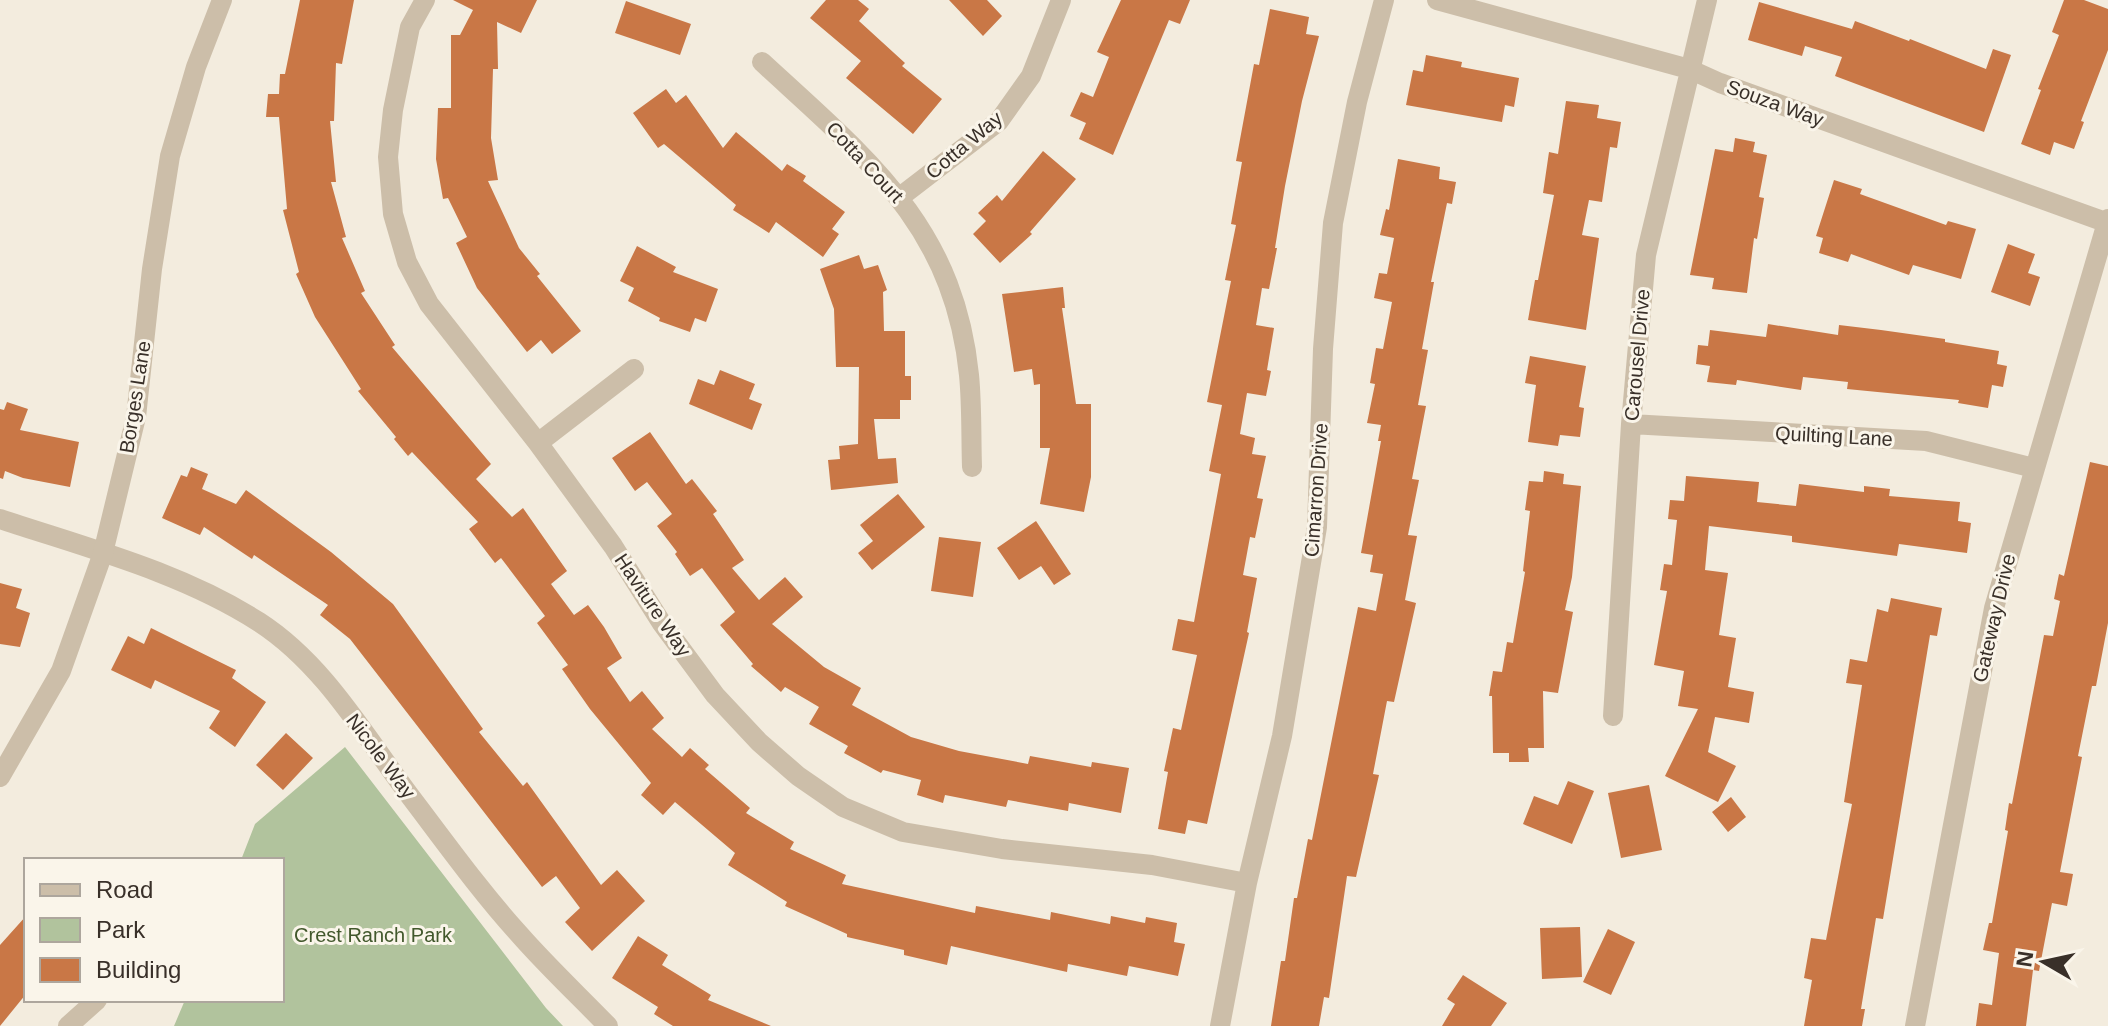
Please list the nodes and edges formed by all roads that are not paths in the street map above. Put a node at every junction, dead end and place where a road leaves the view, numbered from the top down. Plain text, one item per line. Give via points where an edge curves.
1 (222, 0) edge
2 (425, 0) edge
3 (1061, 0) edge
4 (1384, 0) edge
5 (1437, 0) edge
6 (1707, 0) edge
7 (762, 62) dead end
8 (1689, 69) junction
9 (900, 197) junction
10 (2108, 222) edge
11 (634, 369) dead end
12 (1631, 424) junction
13 (538, 443) junction
14 (972, 467) dead end
15 (2034, 468) junction
16 (0, 519) edge
17 (103, 553) junction
18 (1613, 716) dead end
19 (0, 777) edge
20 (1247, 883) junction
21 (95, 1002) edge
22 (68, 1026) edge
23 (608, 1026) edge
24 (1220, 1026) edge
25 (1915, 1026) edge

1 - 17 street, Borges Lane via 170,156 136,417
2 - 13 street, Haviture Way via 410,27 393,110 388,157 393,214 407,262 429,304
3 - 9 street, Cotta Way via 1031,76 999,121
4 - 20 street, Cimarron Drive via 1333,223 1317,527 1282,736
5 - 8 street, Souza Way
6 - 8 street, Carousel Drive
7 - 9 street, Cotta Court via 868,159
8 - 10 street, Souza Way
8 - 12 street, Carousel Drive via 1646,255
9 - 14 street, Cotta Court via 948,281 969,375
10 - 15 street, Gateway Drive
11 - 13 street
12 - 15 street, Quilting Lane via 1926,441
12 - 18 street, Carousel Drive
13 - 20 street, Haviture Way via 715,695 788,768 843,807 903,832
15 - 25 street, Gateway Drive via 1994,608
16 - 17 street, Nicole Way
17 - 19 street, Borges Lane via 61,671
17 - 23 street, Nicole Way via 218,598 305,658 518,933
20 - 24 street, Cimarron Drive
21 - 22 street

